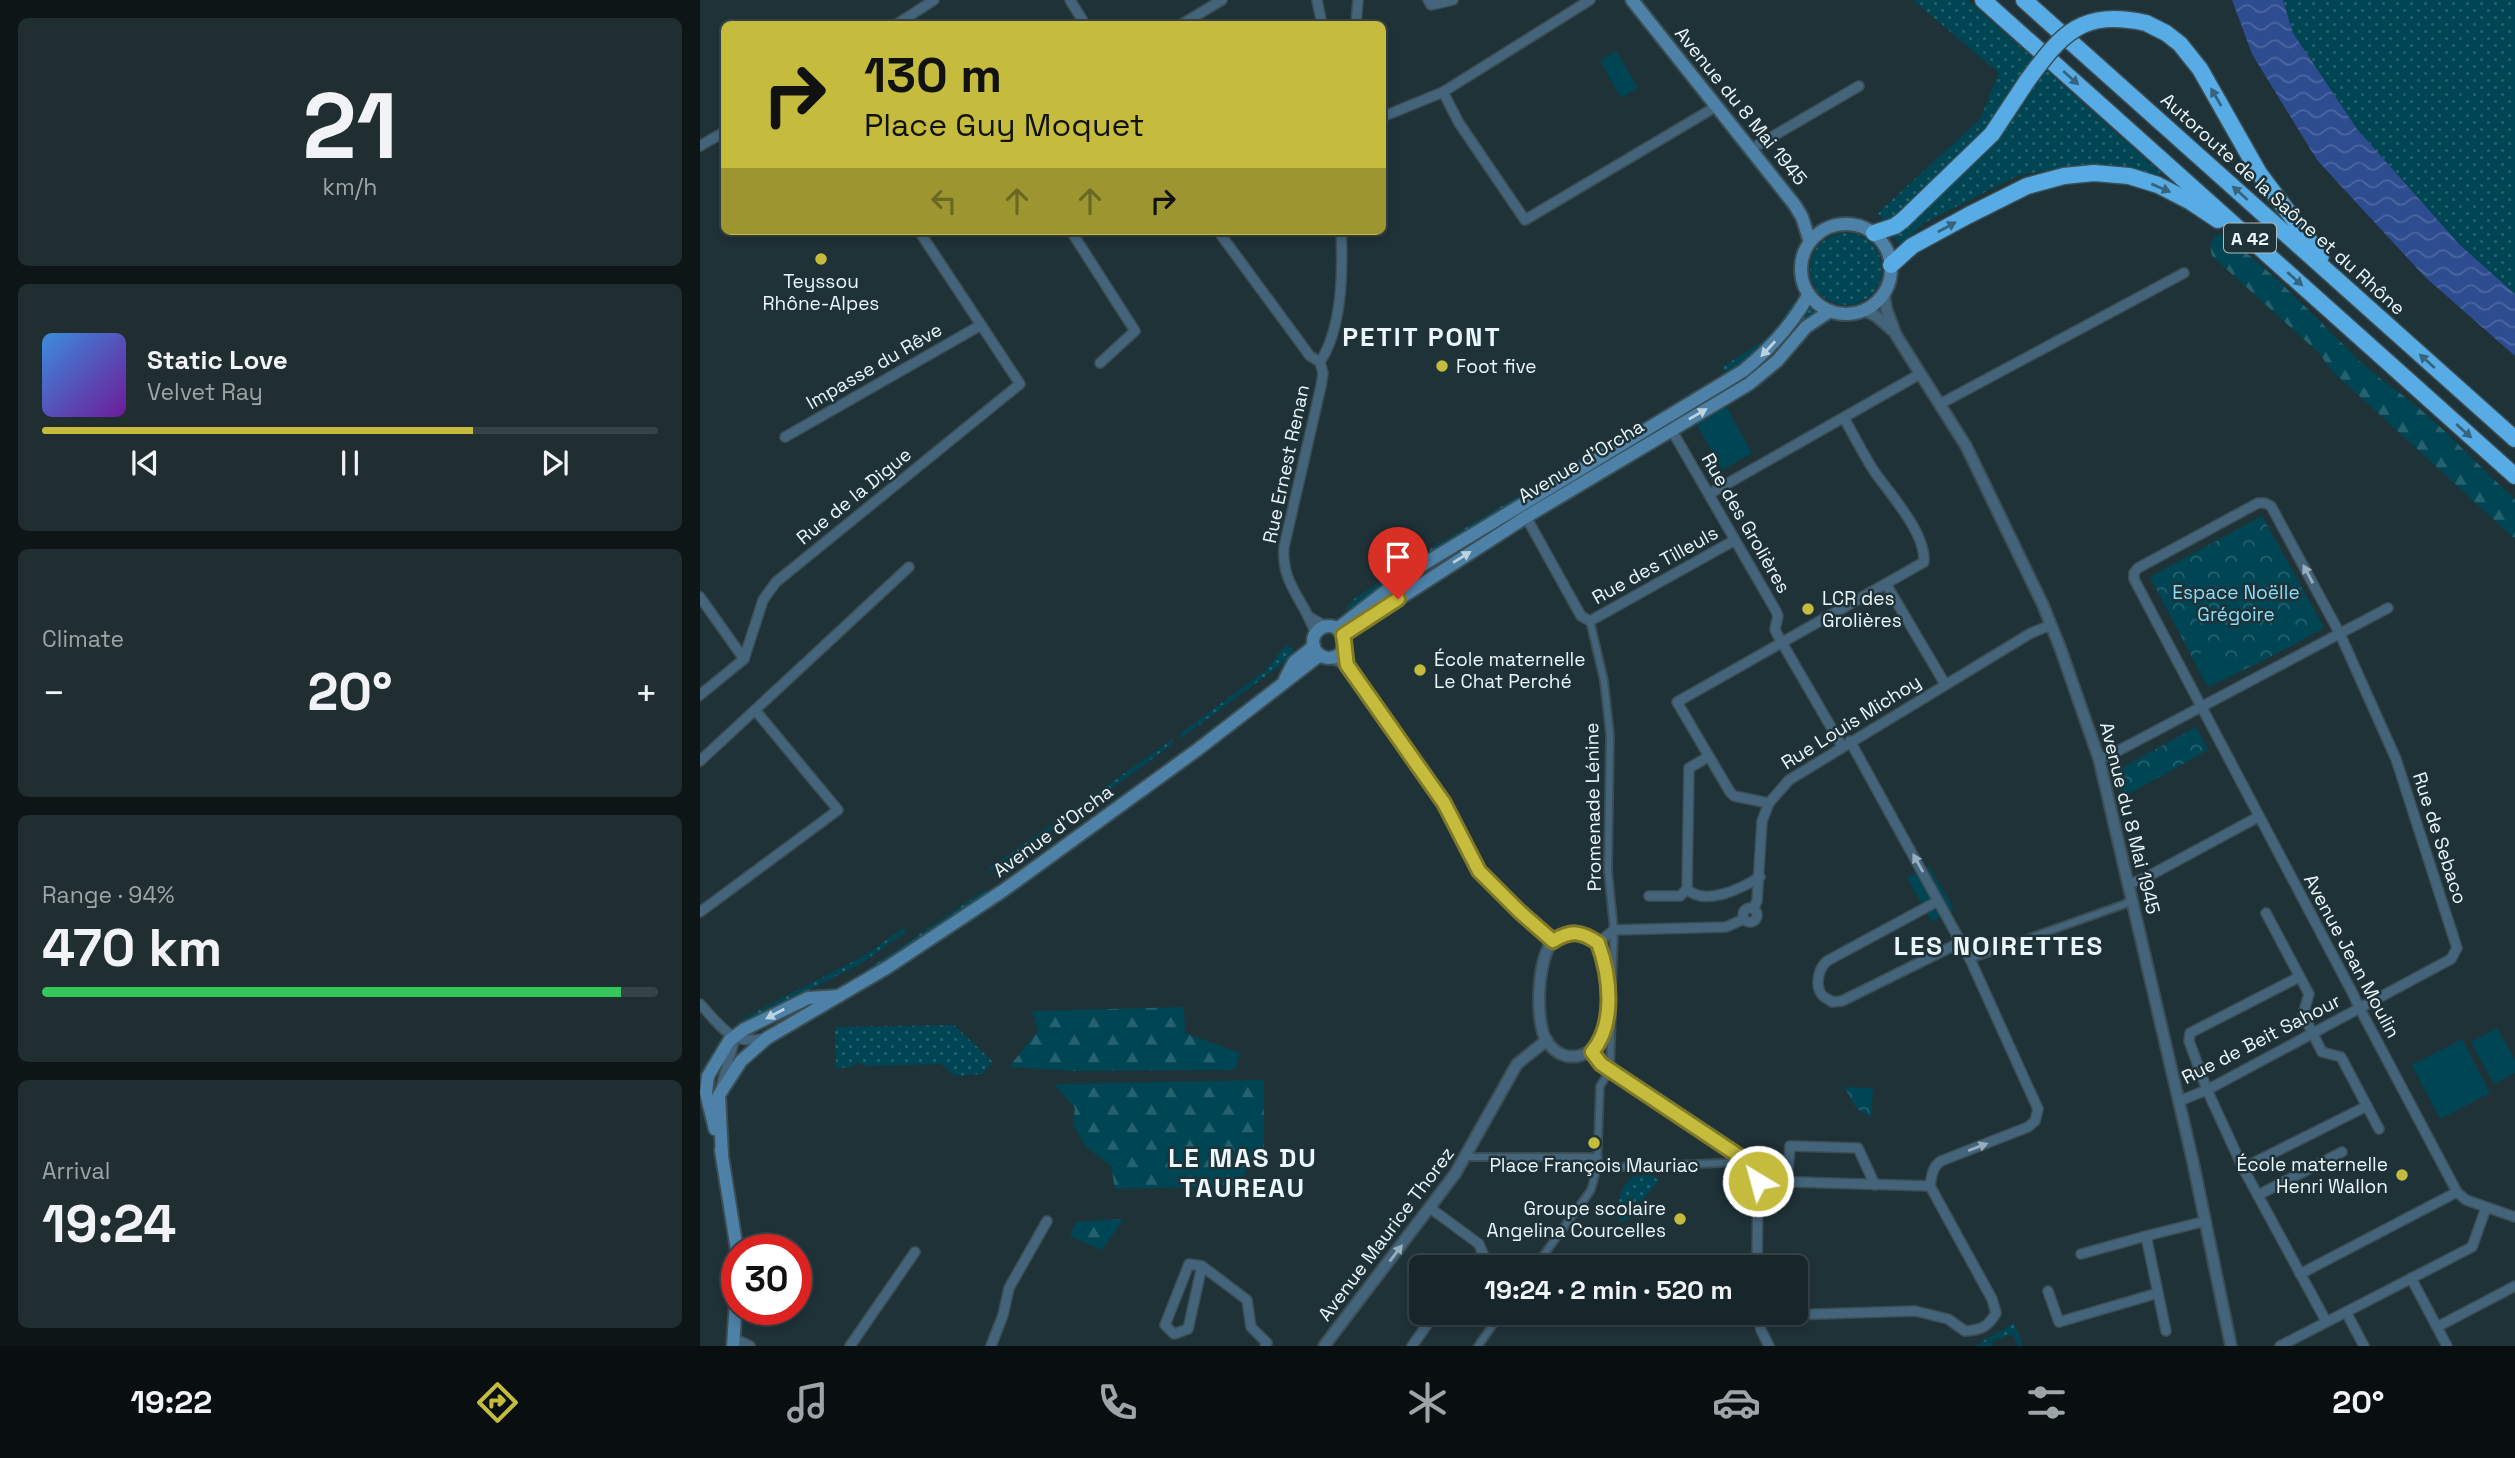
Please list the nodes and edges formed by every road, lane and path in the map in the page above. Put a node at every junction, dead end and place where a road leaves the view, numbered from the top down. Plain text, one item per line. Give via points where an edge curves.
1 (934, 0) edge
2 (1070, 0) edge
3 (1222, 0) edge
4 (1317, 0) edge
5 (1358, 0) edge
6 (1428, 0) edge
7 (1453, 0) edge
8 (1590, 0) edge
9 (1632, 0) edge
10 (1983, 0) edge
11 (2024, 0) edge
12 (902, 21) edge
13 (1083, 21) edge
14 (1187, 21) edge
15 (1321, 21) edge
16 (1356, 21) edge
17 (1859, 86) dead end
18 (1443, 92) junction
19 (1717, 106) junction
20 (1386, 115) edge
21 (721, 134) edge
22 (700, 146) edge
23 (1751, 149) junction
24 (1794, 204) junction
25 (1832, 226) junction
26 (2239, 228) junction
27 (1874, 233) junction
28 (922, 235) edge
29 (1074, 235) edge
30 (1221, 235) edge
31 (1341, 235) edge
32 (1810, 242) junction
33 (1891, 265) junction
34 (2184, 273) dead end
35 (2333, 276) junction
36 (1884, 292) junction
37 (1809, 294) junction
38 (1864, 310) junction
39 (1830, 311) junction
40 (981, 325) junction
41 (1896, 335) junction
42 (1320, 362) junction
43 (1100, 363) dead end
44 (1920, 374) junction
45 (1940, 404) junction
46 (1844, 418) junction
47 (1671, 429) junction
48 (785, 438) dead end
49 (2515, 439) edge
50 (2515, 476) edge
51 (1709, 494) junction
52 (1525, 517) junction
53 (1735, 540) junction
54 (909, 567) dead end
55 (1886, 584) junction
56 (700, 597) edge
57 (2388, 608) dead end
58 (1590, 621) junction
59 (2051, 625) junction
60 (2340, 634) junction
61 (1326, 640) junction
62 (1782, 644) junction
63 (1343, 649) joint
64 (744, 659) junction
65 (1347, 665) junction
66 (1945, 684) junction
67 (700, 695) edge
68 (2200, 707) junction
69 (755, 710) junction
70 (1846, 743) junction
71 (1708, 757) junction
72 (2099, 759) junction
73 (700, 761) edge
74 (1769, 803) junction
75 (2258, 817) junction
76 (1760, 877) junction
77 (2129, 884) junction
78 (1687, 889) junction
79 (1648, 896) dead end
80 (2132, 898) junction
81 (1938, 901) junction
82 (700, 912) edge
83 (2266, 913) dead end
84 (1614, 930) junction
85 (1553, 941) junction
86 (1961, 942) junction
87 (1598, 943) junction
88 (1970, 959) junction
89 (2299, 976) junction
90 (839, 996) junction
91 (700, 1004) edge
92 (2359, 1007) junction
93 (2312, 1034) junction
94 (733, 1038) junction
95 (767, 1038) junction
96 (1546, 1040) junction
97 (1592, 1052) junction
98 (1610, 1071) junction
99 (2207, 1090) junction
100 (713, 1094) junction
101 (2179, 1101) junction
102 (2367, 1106) junction
103 (2379, 1129) dead end
104 (2342, 1152) dead end
105 (1466, 1157) junction
106 (1598, 1157) junction
107 (1748, 1162) junction
108 (1597, 1168) junction
109 (2243, 1168) junction
110 (1758, 1181) junction
111 (1787, 1183) junction
112 (1875, 1185) junction
113 (1930, 1186) junction
114 (2457, 1192) junction
115 (2258, 1195) junction
116 (1430, 1208) junction
117 (2486, 1208) junction
118 (2515, 1217) edge
119 (1047, 1221) dead end
120 (2206, 1221) junction
121 (734, 1234) edge
122 (2146, 1236) junction
123 (915, 1252) dead end
124 (2081, 1254) dead end
125 (1482, 1255) edge
126 (1544, 1255) edge
127 (1758, 1255) edge
128 (1202, 1266) junction
129 (2300, 1274) junction
130 (2411, 1278) junction
131 (2515, 1286) edge
132 (2048, 1291) dead end
133 (2158, 1293) junction
134 (2346, 1312) junction
135 (1808, 1313) edge
136 (2326, 1321) junction
137 (1427, 1325) edge
138 (1493, 1325) edge
139 (1761, 1325) edge
140 (2437, 1327) junction
141 (2166, 1331) dead end
142 (734, 1342) edge
143 (2284, 1345) edge
144 (750, 1346) edge
145 (850, 1346) edge
146 (991, 1346) edge
147 (1265, 1346) edge
148 (1324, 1346) edge
149 (1412, 1346) edge
150 (1478, 1346) edge
151 (1769, 1346) edge
152 (2231, 1346) edge
153 (2364, 1346) edge
154 (2447, 1346) edge

1 - 12 street
2 - 13 street
3 - 14 street
4 - 15 street
5 - 16 street
6 - 7 street via 1431,5
8 - 18 street
9 - 19 main road, Avenue du 8 Mai 1945
10 -> 26 highway, A 42
35 -> 11 highway, Autoroute de la Saône et du Rhône / A 42
17 - 23 street
18 - 19 street via 1525,220
18 - 20 street
19 - 23 main road, Avenue du 8 Mai 1945
21 - 22 street
23 - 24 main road, Avenue du 8 Mai 1945
24 - 25 main road, Avenue du 8 Mai 1945
24 - 32 main road, Avenue du 8 Mai 1945
25 - 27 main road via 1854,225
25 - 32 main road
33 -> 26 highway via 1912,246 2015,192 2046,179 2074,175 2129,177 2158,185
26 -> 50 highway, A 42
27 - 33 main road via 1884,244
35 -> 27 highway, bridge via 2259,173 2200,69 2180,44 2146,23 2124,19 2094,21 2053,45 1992,134 1903,220
28 - 40 street
29 - 43 street via 1135,331
30 - 42 street via 1310,356
31 - 42 street, Rue Ernest Renan via 1337,306 1331,340
32 - 37 main road via 1801,265
33 - 36 main road
34 - 45 street
49 -> 35 highway, Autoroute de la Saône et du Rhône / A 42
36 - 38 main road
36 - 41 street, Avenue du 8 Mai 1945
37 - 39 main road
37 -> 61 main road, Avenue d'Orcha via 1767,351 1744,371 1409,573
38 - 39 main road
38 - 41 street, Avenue du 8 Mai 1945
47 -> 39 main road, Avenue d'Orcha via 1749,384 1777,361 1806,327
40 - 48 street, Impasse du Rêve
40 - 64 street, Rue de la Digue via 1020,384 776,582 763,600
41 - 44 street, Avenue du 8 Mai 1945
42 - 61 street, Rue Ernest Renan via 1321,386 1283,561 1290,585
44 - 45 street, Avenue du 8 Mai 1945
44 - 46 street
45 - 59 street, Avenue du 8 Mai 1945 via 2000,512
46 - 51 street
46 - 55 street via 1905,512 1924,555 1924,562
47 - 51 street, Rue des Grolières
47 - 52 main road, Avenue d'Orcha
51 - 53 street, Rue des Grolières
52 - 58 street, Rue des Tilleuls via 1581,616
61 -> 52 main road, Avenue d'Orcha
53 - 58 street, Rue des Tilleuls
53 - 62 street, Rue des Grolières via 1778,616 1775,629
54 - 69 street
55 - 62 street
55 - 66 street
56 - 64 street
57 - 60 street
58 - 84 street, Promenade Lénine via 1604,681 1609,735 1608,871
59 - 66 street, Rue Louis Michoy
59 - 72 street, Avenue du 8 Mai 1945
60 - 68 street
60 -> 68 street via 2271,506 2258,503 2134,573
60 - 92 street, Rue de Sebaco via 2396,759 2457,948 2451,959
61 - 63 main road via 1345,642
61 - 65 street, Rue Ernest Renan
61 - 90 main road, Avenue d'Orcha via 1294,662 1282,685 1197,750 1004,890
62 - 70 street, Rue des Grolières
62 - 71 street via 1677,702
63 - 65 street, Rue Ernest Renan
64 - 67 street
65 - 85 street, Rue Ernest Renan via 1444,803 1479,871
66 - 70 street, Rue Louis Michoy
68 - 72 street
68 - 75 street, Avenue Jean Moulin
69 - 73 street
69 - 82 street via 838,810
70 - 74 street, Rue Louis Michoy via 1790,780
81 -> 70 street, Rue des Grolières
71 - 74 street via 1734,796
71 - 78 street via 1689,768
72 - 77 street, Avenue du 8 Mai 1945
74 - 76 street via 1762,821
75 - 77 street
75 - 92 street, Avenue Jean Moulin
76 - 78 street via 1718,895 1696,895
76 - 84 street via 1753,909 1756,918 1751,922
77 - 80 street, Avenue du 8 Mai 1945
78 - 79 street via 1680,896
80 - 88 street
80 - 101 street, Avenue du 8 Mai 1945
81 - 86 street, Rue des Grolières
81 - 86 street via 1821,966 1821,994 1832,1002 1842,1001
83 - 89 street
84 - 87 street
84 - 98 street, Promenade Lénine
85 - 87 street via 1577,932
85 - 96 street via 1545,955 1540,998
86 - 88 street, Rue des Grolières
87 - 97 street via 1608,1003 1599,1043
113 -> 88 street, Rue des Grolières via 1935,1165 1941,1161 2028,1127 2038,1115
89 - 93 street via 2309,994 2303,1014
89 - 99 street via 2190,1032
90 -> 94 main road, Avenue d'Orcha via 807,998
90 - 95 main road, Avenue d'Orcha
91 - 94 street
92 - 93 street, Rue de Beit Sahour
92 - 114 street, Avenue Jean Moulin
93 - 99 street, Rue de Beit Sahour
93 - 102 street via 2322,1052 2341,1057
94 - 95 street
94 - 100 main road, Avenue d'Orcha via 708,1076
95 - 100 main road, Avenue d'Orcha
96 - 97 street via 1568,1056
96 - 105 street, Avenue Maurice Thorez via 1517,1064
97 - 98 street
98 - 106 street, Promenade Lénine via 1600,1086
98 - 107 street
99 - 101 street, Rue de Beit Sahour
99 - 109 street
100 - 121 main road
101 - 120 street, Avenue du 8 Mai 1945
102 - 103 street
102 - 109 street
104 - 115 street
105 - 106 street
105 - 116 street, Avenue Maurice Thorez
106 - 108 street, Promenade Lénine
107 - 108 street
107 - 110 street
108 - 126 street, Promenade Lénine via 1591,1190
109 - 115 street
110 - 111 street
110 - 127 street
111 - 112 street
111 - 112 street via 1790,1146 1858,1148
112 - 113 street
113 - 135 street via 1992,1299 1996,1313 1990,1323 1981,1330 1965,1331 1948,1319 1915,1311
114 - 117 street
114 - 129 street
115 - 129 street
116 - 125 street via 1479,1244
148 -> 116 street, Avenue Maurice Thorez
117 - 118 street
117 - 130 street via 2472,1247
119 - 146 street via 1009,1287
120 - 122 street
120 - 152 street, Avenue du 8 Mai 1945
122 - 124 street
122 - 133 street
123 - 145 street
128 - 128 street via 1189,1264 1165,1325 1174,1334 1188,1329
128 - 147 street via 1247,1300 1251,1327
129 - 136 street
130 - 134 street
130 - 140 street
131 - 140 street
132 - 133 street via 2059,1322
133 - 141 street
134 - 136 street
134 - 153 street
136 - 143 street
137 - 149 street
138 - 150 street
139 - 151 street
140 - 154 street
142 - 144 street

